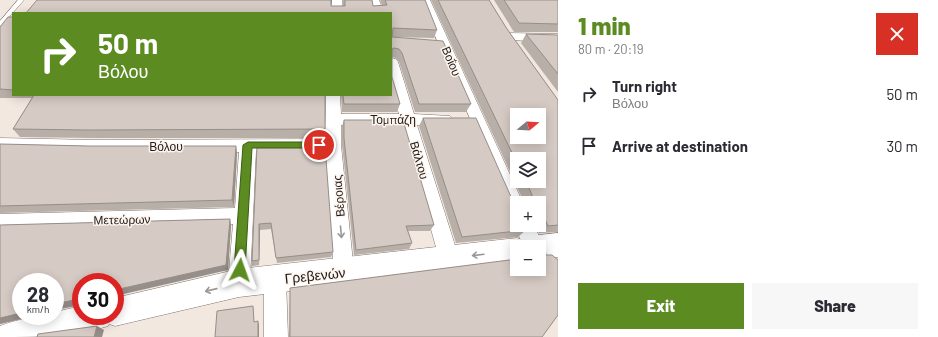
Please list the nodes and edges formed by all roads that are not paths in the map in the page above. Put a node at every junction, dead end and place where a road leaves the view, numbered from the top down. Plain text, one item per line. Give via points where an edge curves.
1 (21, 0) edge
2 (337, 0) edge
3 (374, 0) edge
4 (425, 0) edge
5 (13, 12) edge
6 (337, 12) edge
7 (378, 12) edge
8 (0, 17) edge
9 (10, 17) edge
10 (0, 24) edge
11 (502, 25) edge
12 (509, 37) junction
13 (558, 38) edge
14 (429, 43) edge
15 (445, 44) junction
16 (518, 50) edge
17 (392, 65) edge
18 (333, 96) edge
19 (332, 119) junction
20 (408, 119) junction
21 (477, 120) junction
22 (0, 144) edge
23 (248, 145) junction
24 (333, 145) junction
25 (511, 196) edge
26 (243, 216) junction
27 (0, 222) edge
28 (558, 245) edge
29 (546, 246) edge
30 (510, 251) edge
31 (449, 258) junction
32 (344, 272) junction
33 (275, 280) junction
34 (239, 283) junction
35 (124, 310) edge
36 (72, 324) edge
37 (40, 333) edge
38 (10, 337) edge
39 (276, 337) edge

1 - 5 lane
2 - 6 street
3 - 7 street
4 - 15 street, Βοΐου
8 - 9 lane
9 - 10 lane
11 - 12 street
12 - 13 street
12 - 16 street
14 - 15 street
15 - 21 street, Βοΐου
17 - 20 street, Βάλτου
18 - 19 street, Βέροιας
19 - 20 street, Τομπάζη
19 - 24 street, Βέροιας
20 - 21 street, Τομπάζη
20 - 31 street, Βάλτου
21 - 25 street, Βοΐου
22 - 23 street, Βόλου
23 - 24 street, Βόλου
23 - 26 street
24 -> 32 street, Βέροιας
26 - 27 street, Μετεώρων
26 - 34 street
28 - 29 street
30 -> 31 street, Γρεβενών
31 - 32 street, Γρεβενών
32 - 33 street, Γρεβενών
33 - 34 street, Γρεβενών
33 - 39 street
34 -> 35 street, Γρεβενών
36 - 37 street
37 - 38 street

